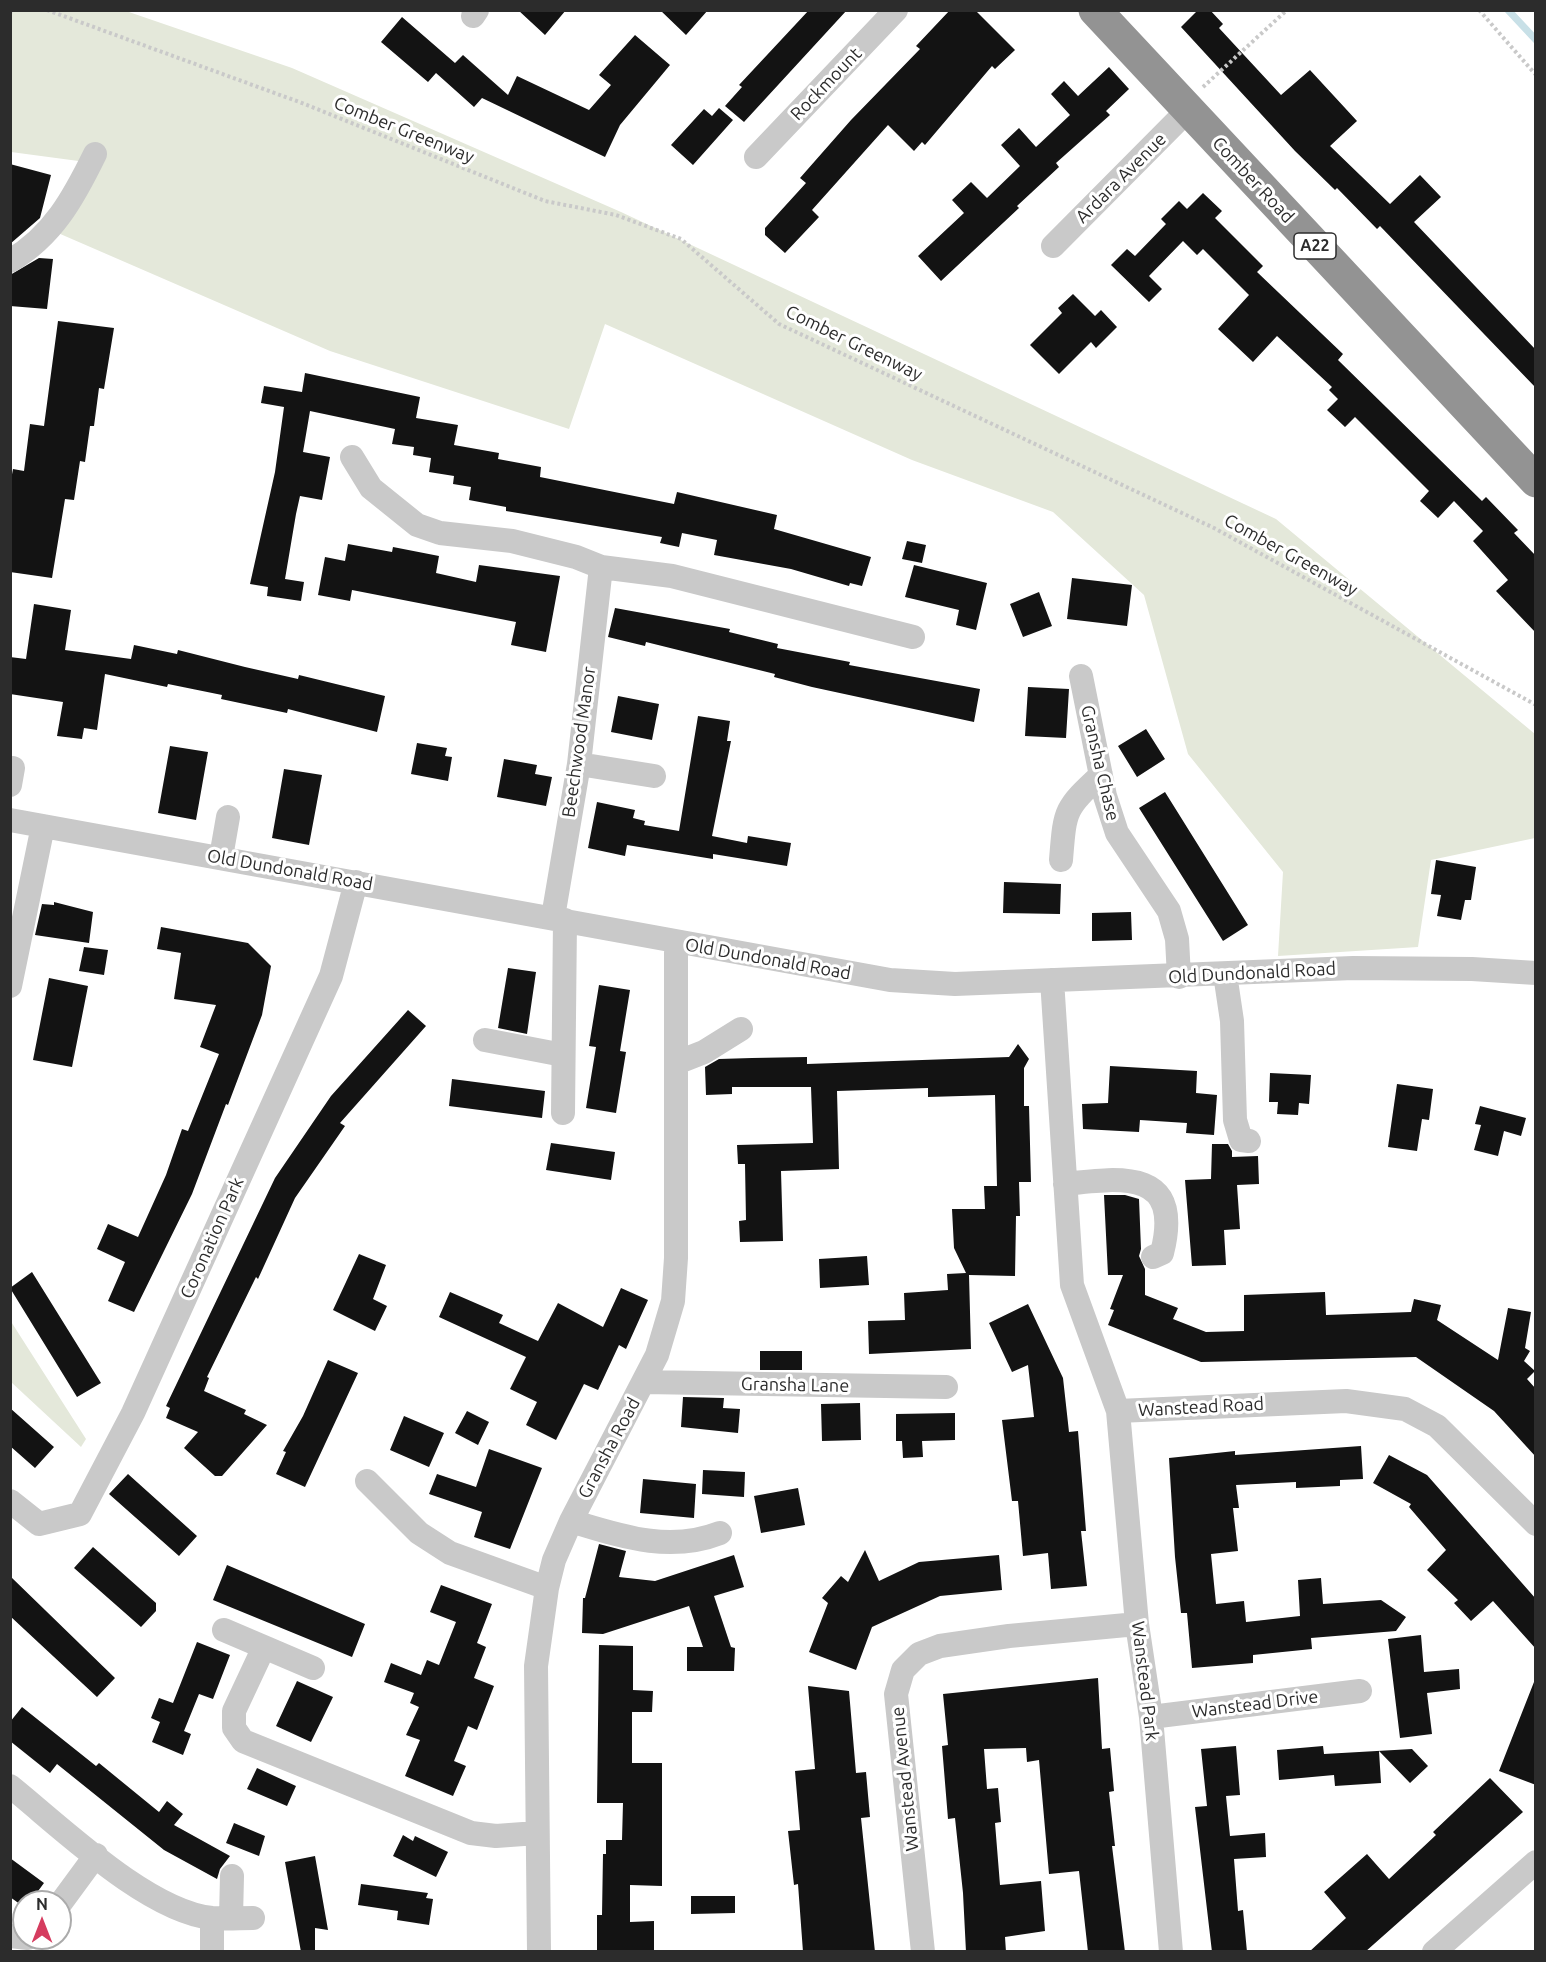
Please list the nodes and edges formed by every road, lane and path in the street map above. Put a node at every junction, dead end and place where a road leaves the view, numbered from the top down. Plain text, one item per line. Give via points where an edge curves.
1 (47, 10) edge
2 (896, 10) edge
3 (1095, 10) edge
4 (1287, 10) edge
5 (1479, 10) edge
6 (1536, 75) edge
7 (1185, 108) junction
8 (95, 154) dead end
9 (756, 157) dead end
10 (1053, 246) dead end
11 (10, 261) edge
12 (352, 456) dead end
13 (1536, 481) edge
14 (601, 567) junction
15 (913, 637) dead end
16 (1081, 676) dead end
17 (1536, 705) edge
18 (579, 764) junction
19 (1101, 775) junction
20 (654, 776) dead end
21 (228, 817) dead end
22 (10, 820) edge
23 (43, 826) junction
24 (221, 857) junction
25 (1061, 860) dead end
26 (356, 882) junction
27 (559, 918) junction
28 (676, 943) junction
29 (1226, 974) junction
30 (1536, 974) edge
31 (1179, 977) junction
32 (1052, 980) junction
33 (10, 986) edge
34 (741, 1029) dead end
35 (484, 1040) dead end
36 (563, 1055) junction
37 (676, 1063) junction
38 (563, 1113) dead end
39 (1249, 1141) dead end
40 (1065, 1184) junction
41 (1153, 1257) dead end
42 (644, 1382) junction
43 (946, 1387) dead end
44 (1118, 1411) junction
45 (367, 1481) dead end
46 (10, 1501) edge
47 (570, 1521) junction
48 (1536, 1524) edge
49 (720, 1533) dead end
50 (547, 1588) junction
51 (1137, 1624) junction
52 (224, 1630) dead end
53 (264, 1647) junction
54 (313, 1668) dead end
55 (1360, 1691) dead end
56 (1151, 1717) junction
57 (10, 1786) edge
58 (537, 1833) junction
59 (96, 1855) junction
60 (1536, 1862) edge
61 (232, 1876) dead end
62 (70, 1890) edge
63 (232, 1918) junction
64 (212, 1952) edge
65 (538, 1952) edge
66 (923, 1952) edge
67 (1171, 1952) edge
68 (1434, 1952) edge

1 - 17 path, Comber Greenway via 302,102 545,201 616,215 681,239 779,324 1214,528
2 - 9 street, Rockmount
3 - 7 highway, Comber Road / A22
4 - 7 path
5 - 6 path
7 - 10 street, Ardara Avenue
7 - 13 highway, Comber Road / A22
8 - 11 street via 54,227
12 - 14 street via 371,488 417,525 441,533 512,541
14 - 15 street via 672,576
14 - 18 street, Beechwood Manor
16 - 19 street, Gransha Chase
18 - 20 street
18 - 27 street, Beechwood Manor
19 - 25 street via 1071,802
19 - 31 street, Gransha Chase via 1117,833 1169,911 1177,939
21 - 24 street
22 - 23 street, Old Dundonald Road
23 - 24 street, Old Dundonald Road
23 - 33 street
24 - 26 street, Old Dundonald Road
26 - 27 street, Old Dundonald Road
26 - 46 street, Coronation Park via 331,976 133,1413 80,1514 39,1524
27 - 28 street, Old Dundonald Road
27 - 36 street, Beechwood Manor
28 - 32 street, Old Dundonald Road via 890,980 954,984
28 - 37 street, Gransha Road
29 - 30 street, Old Dundonald Road via 1353,968
29 - 31 street, Old Dundonald Road
29 - 39 street via 1232,1021 1234,1120 1241,1140
31 - 32 street, Old Dundonald Road
32 - 40 street, Wanstead Road
34 - 37 street via 704,1052
35 - 36 street
36 - 38 street, Beechwood Manor
37 - 42 street, Gransha Road via 673,1301 665,1334
40 - 41 street via 1111,1179 1141,1182 1159,1194 1166,1236 1162,1253
40 - 44 street, Wanstead Road via 1072,1285
42 - 43 street, Gransha Lane
42 - 47 street, Gransha Road
44 - 48 street, Wanstead Road via 1346,1401 1405,1409 1437,1426
44 - 51 street, Wanstead Park
45 - 50 street via 419,1533 450,1553
47 - 49 street via 627,1538 670,1544 700,1541
47 - 50 street, Gransha Road
50 - 58 street, Gransha Road via 536,1666
51 - 56 street, Wanstead Park
51 - 66 street, Wanstead Avenue via 940,1646 919,1654 903,1670 896,1694
52 - 53 street
53 - 54 street
53 - 58 street via 234,1711 234,1728 243,1741 471,1833
55 - 56 street, Wanstead Drive
56 - 67 street, Wanstead Park
57 - 59 street
58 - 65 street, Gransha Road
59 - 62 street
59 - 63 street via 150,1895 183,1910
60 - 68 street
61 - 63 street
63 - 64 street

